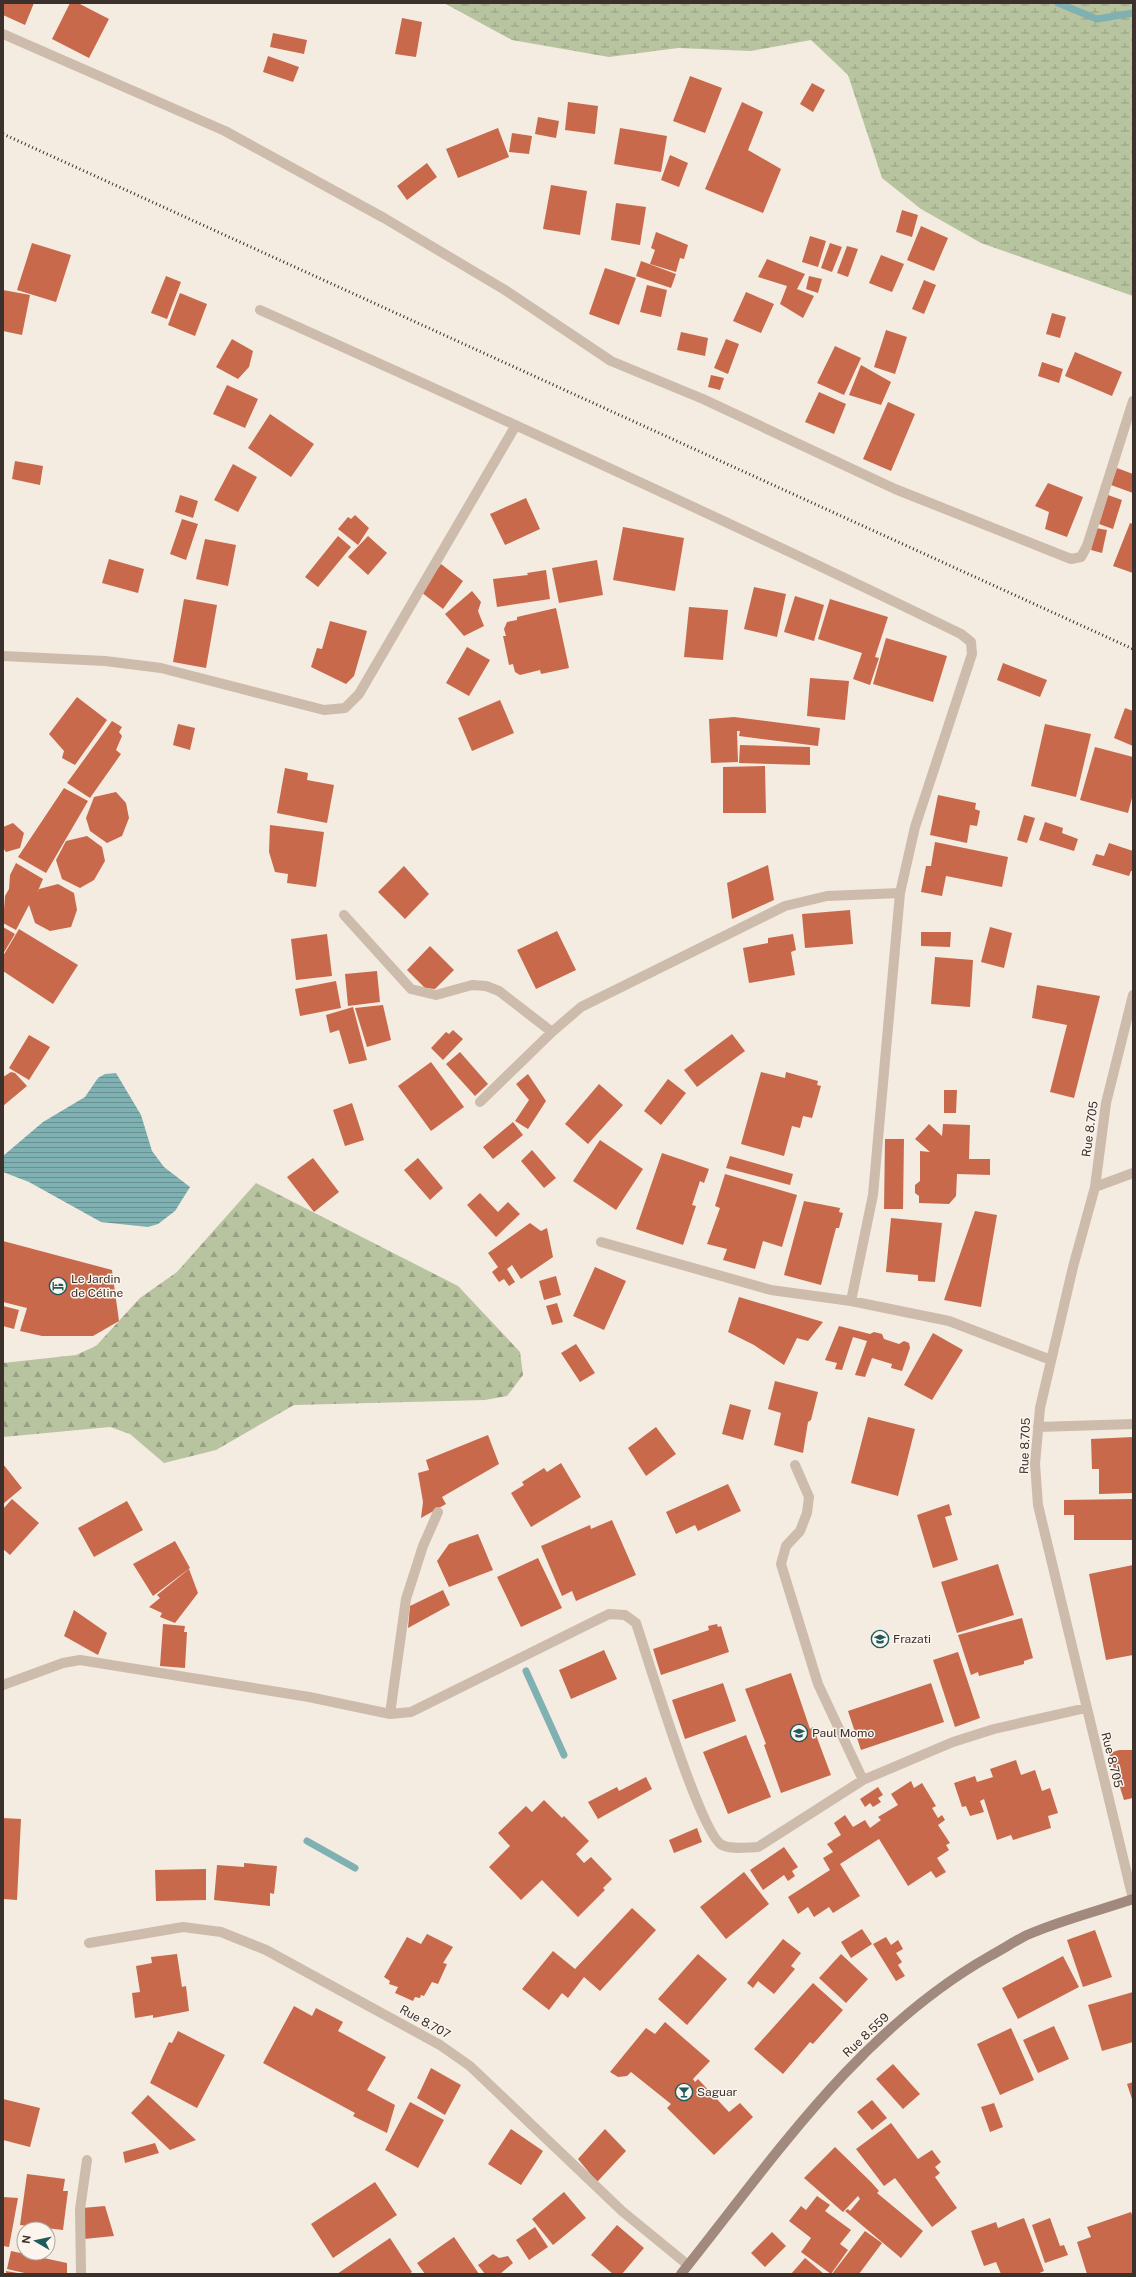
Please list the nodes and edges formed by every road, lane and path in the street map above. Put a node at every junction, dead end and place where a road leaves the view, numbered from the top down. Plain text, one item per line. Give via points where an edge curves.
1 (3, 34) edge
2 (260, 310) dead end
3 (1133, 402) edge
4 (516, 425) junction
5 (3, 656) edge
6 (900, 892) junction
7 (344, 915) dead end
8 (1133, 994) edge
9 (552, 1032) junction
10 (480, 1102) dead end
11 (1133, 1173) edge
12 (1096, 1187) junction
13 (601, 1242) dead end
14 (851, 1301) junction
15 (1051, 1360) junction
16 (1133, 1424) edge
17 (1038, 1427) junction
18 (795, 1465) dead end
19 (438, 1512) dead end
20 (3, 1685) edge
21 (1086, 1708) junction
22 (390, 1714) junction
23 (863, 1780) junction
24 (1133, 1899) edge
25 (89, 1943) dead end
26 (87, 2160) dead end
27 (688, 2265) junction
28 (81, 2274) edge
29 (681, 2274) edge

1 - 3 street via 225,131 384,218 505,290 611,361 703,399 895,489 1071,559 1081,558 1087,546
2 - 4 street
4 - 5 street via 359,694 345,708 324,710 161,668 105,661
4 - 6 street via 815,563 961,634 971,642 972,654 927,787
6 - 9 street via 827,896 784,906 581,1007
6 - 14 street via 873,1195
7 - 9 street via 411,989 436,995 472,986 486,986 499,991
8 - 12 street, Rue 8.705 via 1106,1104
9 - 10 street
11 - 12 street
12 - 15 street, Rue 8.705 via 1073,1267
13 - 14 street via 771,1290
14 - 15 street via 949,1322
15 - 17 street, Rue 8.705
16 - 17 street
17 - 21 street, Rue 8.705 via 1035,1464 1038,1505
18 - 23 street via 809,1497 807,1513 800,1531 786,1546 781,1564 818,1684
19 - 22 street via 423,1546 406,1599
20 - 22 street via 63,1663 80,1660 309,1697
21 - 23 street via 994,1729 953,1742
21 - 24 street, Rue 8.705
22 - 23 street via 411,1712 608,1614 625,1614 636,1622 676,1747 711,1834 722,1845 758,1847
24 - 27 main road, Rue 8.559 via 1027,1935 960,1974 916,2008 859,2057 814,2108
25 - 27 street, Rue 8.707 via 184,1927 221,1932 266,1950 440,2045 470,2066 622,2210
26 - 28 street via 80,2209
27 - 29 main road, Rue 8.559

